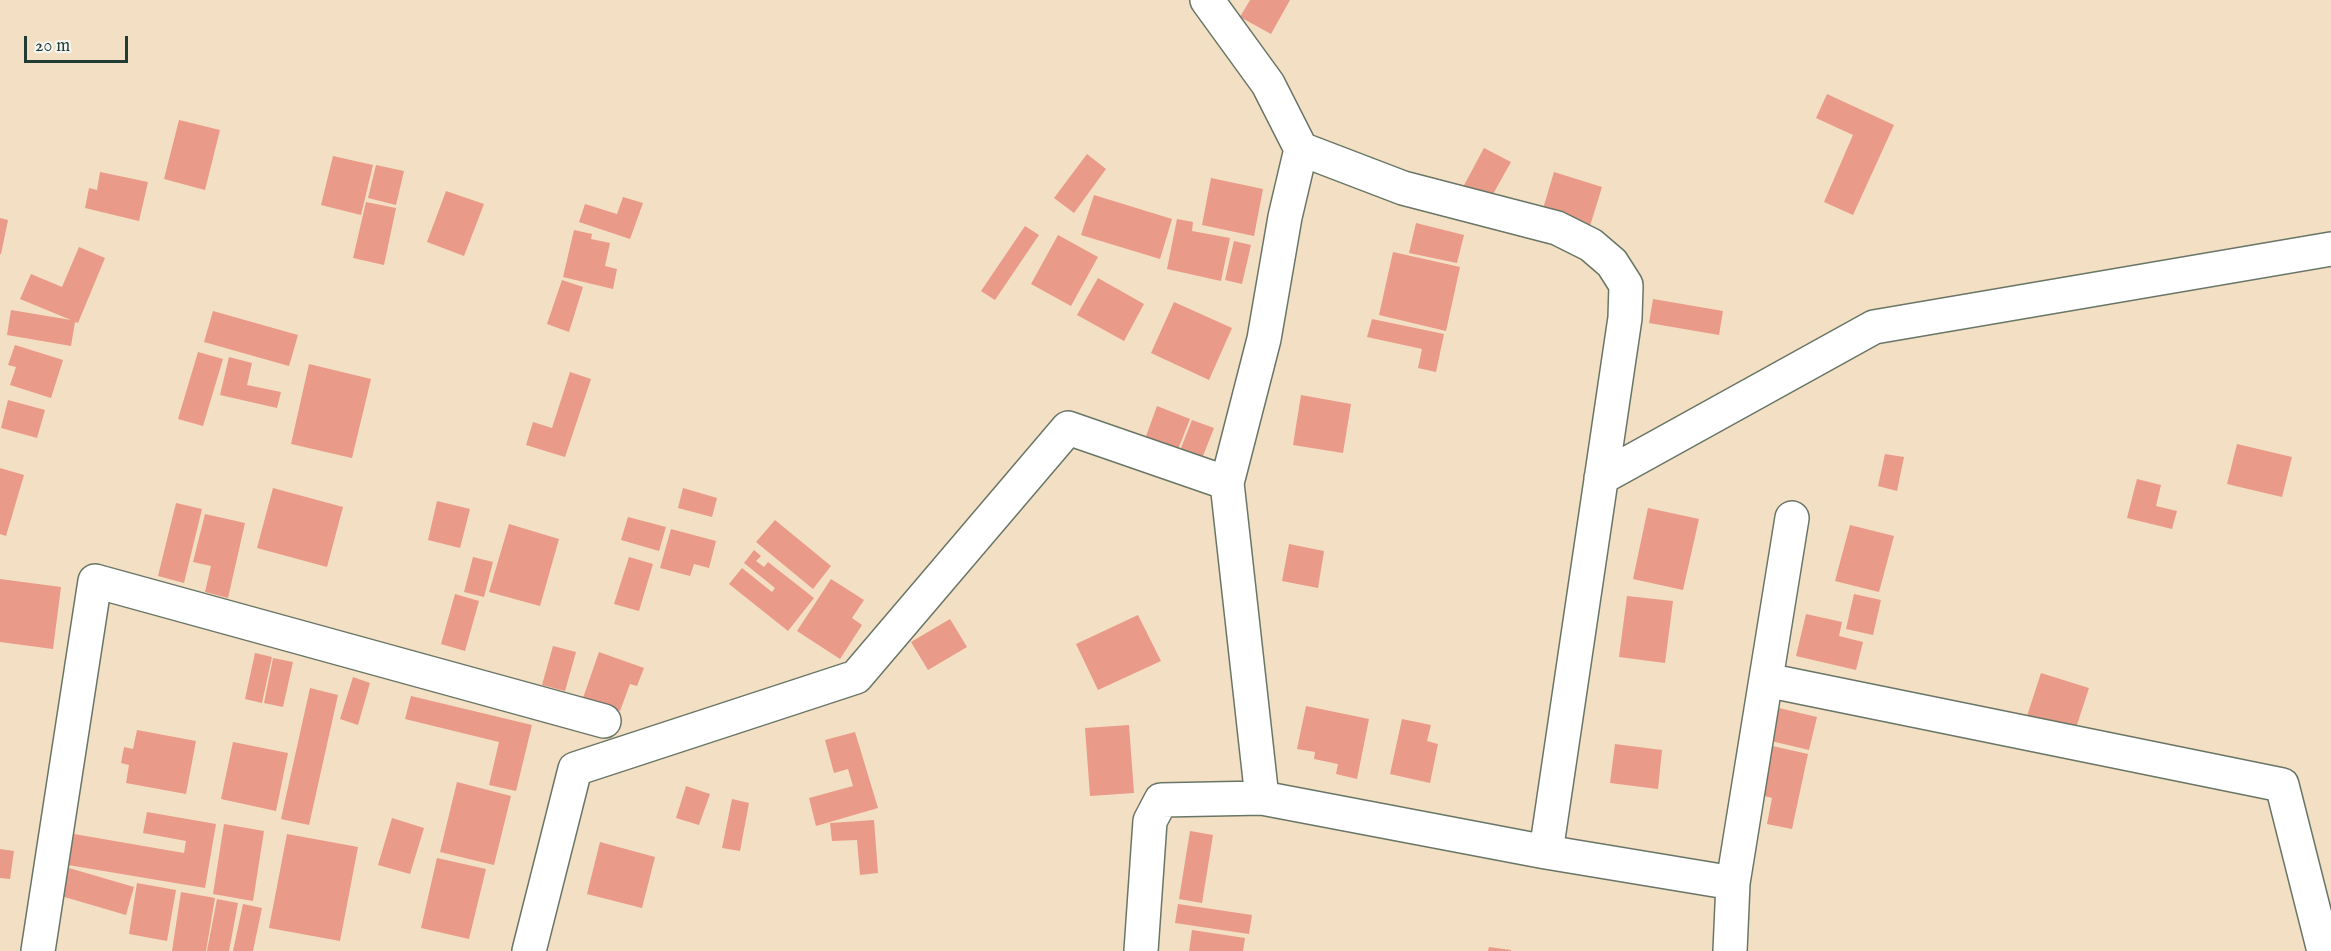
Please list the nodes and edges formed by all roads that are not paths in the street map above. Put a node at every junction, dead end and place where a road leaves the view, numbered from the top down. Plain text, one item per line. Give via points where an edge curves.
1 (1208, 0) edge
2 (1301, 149) junction
3 (2331, 249) edge
4 (1601, 478) junction
5 (1227, 483) junction
6 (1792, 518) dead end
7 (1766, 680) junction
8 (604, 721) dead end
9 (1262, 798) junction
10 (1546, 852) junction
11 (1733, 883) junction
12 (38, 951) edge
13 (529, 951) edge
14 (1140, 951) edge
15 (1730, 951) edge
16 (2324, 951) edge

1 - 2 street via 1268,84
2 - 4 street via 1403,188 1557,228 1590,245 1612,263 1626,285 1625,318
2 - 5 street via 1264,339
3 - 4 street via 1874,327
4 - 10 street
5 - 9 street
5 - 13 street via 1068,428 856,677 575,769
6 - 7 street
7 - 11 street
7 - 16 street via 2282,785
8 - 12 street via 95,581
9 - 10 street
9 - 14 street via 1161,800 1150,821
10 - 11 street
11 - 15 street

